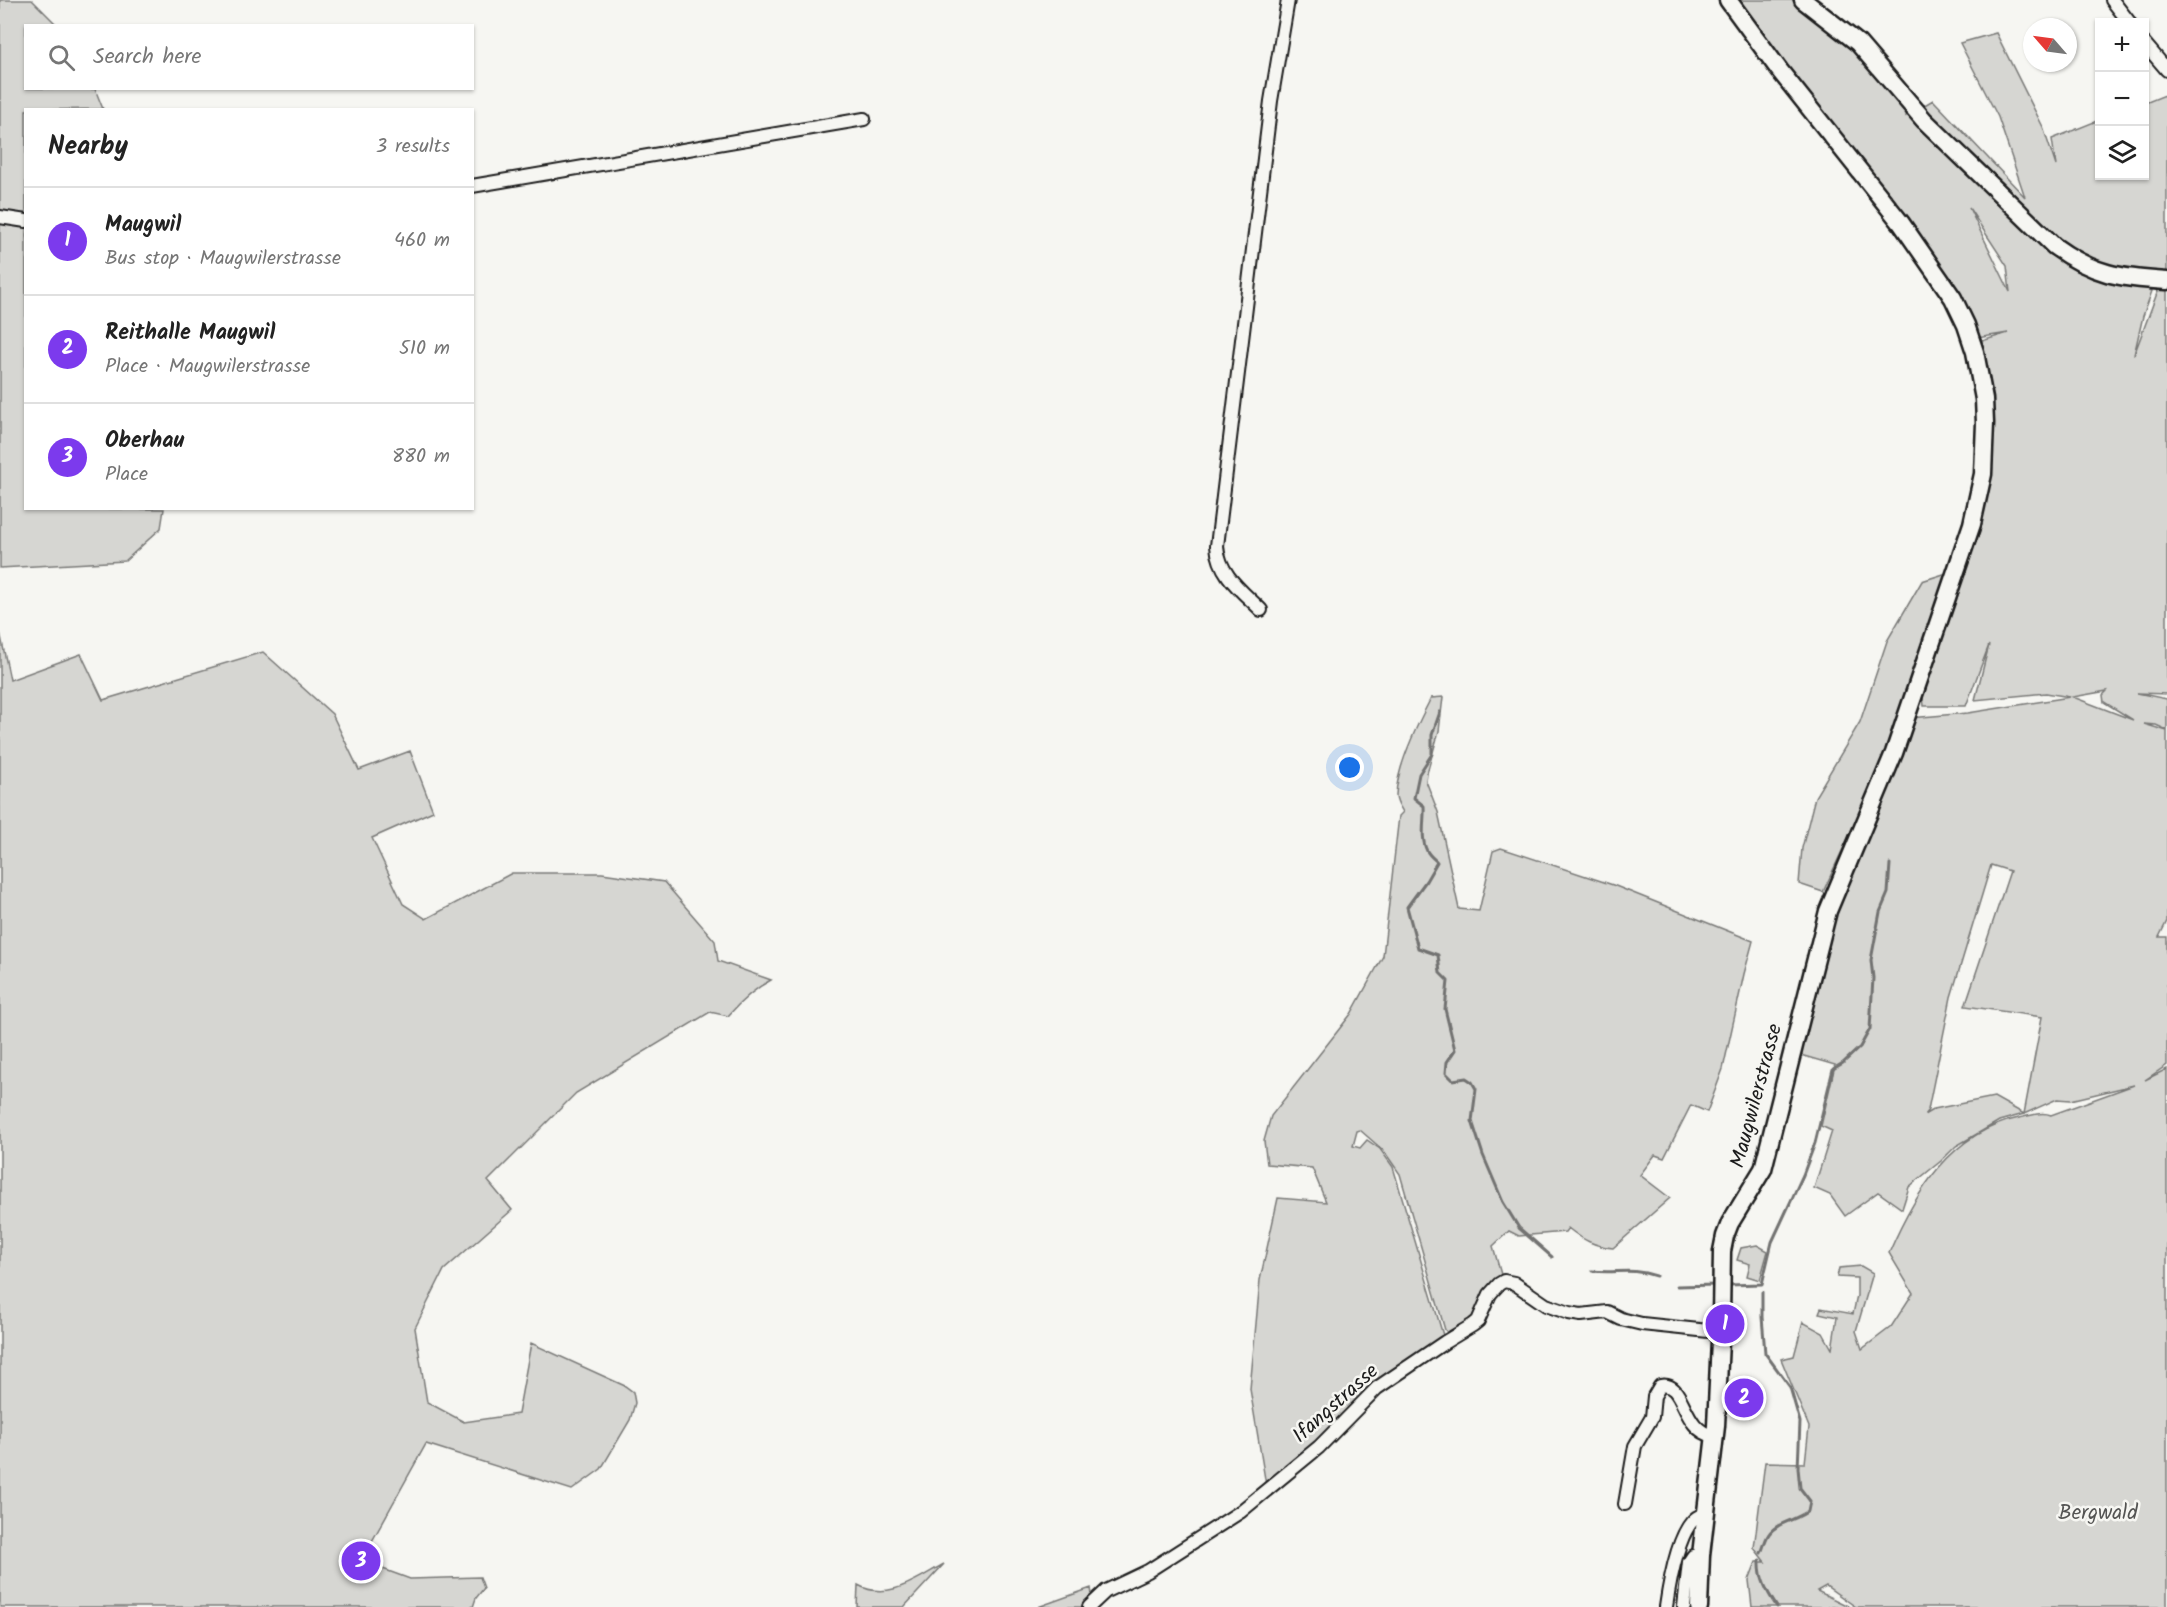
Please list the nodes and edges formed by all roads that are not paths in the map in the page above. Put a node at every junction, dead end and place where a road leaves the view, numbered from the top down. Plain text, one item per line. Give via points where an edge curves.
1 (1288, 0) edge
2 (1728, 0) edge
3 (1803, 0) edge
4 (2112, 0) edge
5 (2126, 18) edge
6 (2149, 48) edge
7 (2167, 70) edge
8 (864, 119) dead end
9 (474, 186) edge
10 (0, 217) edge
11 (24, 220) edge
12 (2167, 281) edge
13 (1261, 610) dead end
14 (1718, 1332) junction
15 (1714, 1436) junction
16 (1625, 1504) dead end
17 (1706, 1515) junction
18 (1701, 1555) junction
19 (1089, 1607) edge
20 (1666, 1607) edge
21 (1684, 1607) edge
22 (1700, 1607) edge

1 - 13 street via 1270,112 1217,546 1226,575
2 - 14 street, Maugwilerstrasse via 1953,298 1975,352 1985,423 1983,474 1962,556 1879,791 1828,911 1763,1169 1725,1236
3 - 12 street via 1858,43 1923,120 2054,246 2099,272
4 - 5 street
6 - 7 street
8 - 9 street
10 - 11 street
14 - 15 street, Maugwilerstrasse
14 - 19 street, Ifangstrasse via 1642,1324 1607,1312 1569,1313 1540,1302 1515,1283 1504,1281 1490,1294 1473,1325 1377,1388 1319,1447 1240,1512 1148,1571 1106,1591
15 - 16 street via 1694,1426 1675,1389 1660,1386 1654,1396 1652,1417 1635,1446
15 - 17 street, Maugwilerstrasse
17 - 18 street, Maugwilerstrasse
17 - 20 street via 1694,1518 1685,1531
18 - 21 street via 1693,1556 1689,1562
18 - 22 street, Maugwilerstrasse

